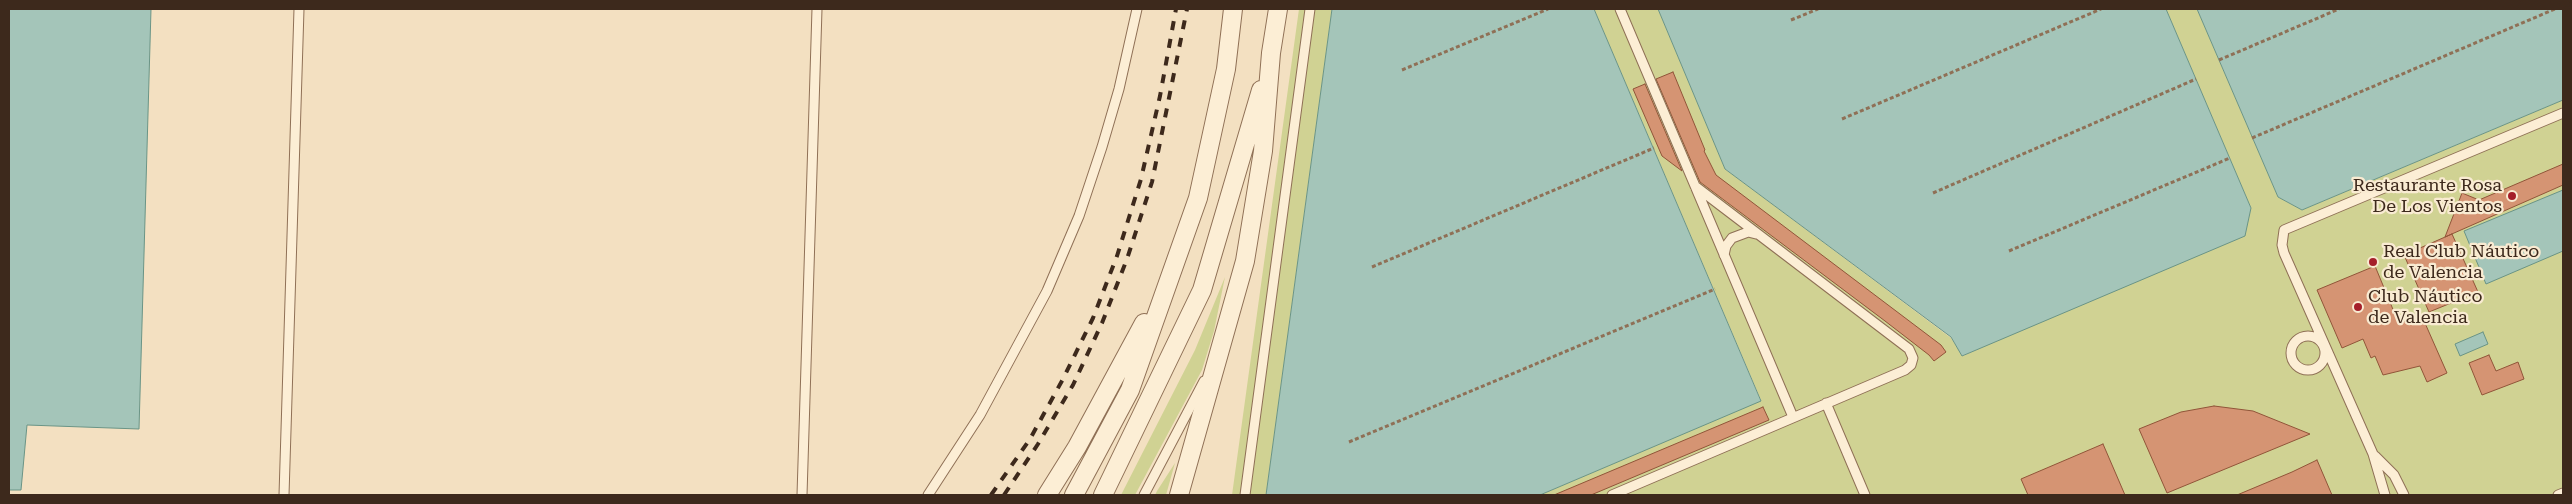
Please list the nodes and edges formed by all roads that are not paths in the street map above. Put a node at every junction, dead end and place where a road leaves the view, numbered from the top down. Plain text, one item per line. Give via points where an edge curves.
1 (299, 9) edge
2 (817, 9) edge
3 (1137, 9) edge
4 (1233, 9) edge
5 (1278, 9) edge
6 (1310, 9) edge
7 (1620, 9) edge
8 (1271, 53) junction
9 (2563, 113) edge
10 (1695, 186) junction
11 (1758, 235) junction
12 (1724, 256) junction
13 (1172, 270) junction
14 (2324, 346) junction
15 (1219, 353) junction
16 (2313, 369) junction
17 (2336, 374) junction
18 (1826, 403) junction
19 (1793, 417) junction
20 (2373, 454) junction
21 (2563, 493) edge
22 (284, 495) edge
23 (802, 495) edge
24 (928, 495) edge
25 (1047, 495) edge
26 (1074, 495) edge
27 (1103, 495) edge
28 (1144, 495) edge
29 (1180, 495) edge
30 (1245, 495) edge
31 (1612, 495) edge
32 (1864, 495) edge
33 (2385, 495) edge
34 (2404, 495) edge
35 (2558, 495) edge

1 - 22 lane
2 - 23 lane
3 - 24 lane via 1102,147 1079,216 1047,291 980,415
4 - 13 street via 1226,68 1198,198
5 - 8 street
6 - 30 lane
7 - 10 lane
8 - 15 street via 1264,151 1255,206 1245,260
8 - 27 street via 1202,290
9 - 14 lane via 2284,230 2282,245
10 - 11 lane
10 - 12 lane
11 - 12 lane via 1748,232 1732,238
11 - 18 lane via 1910,349 1913,358 1905,370
12 - 19 lane
13 - 25 street via 1081,439
13 - 26 street via 1130,390
14 - 16 lane via 2325,357
14 - 16 lane via 2308,336 2293,346 2292,356 2298,366
14 - 17 lane
15 - 28 lane
15 - 29 street
16 - 17 lane via 2326,368
17 - 20 lane
18 - 19 lane
18 - 32 lane
19 - 31 lane
20 - 33 lane
20 - 34 lane via 2394,475
21 - 35 lane

